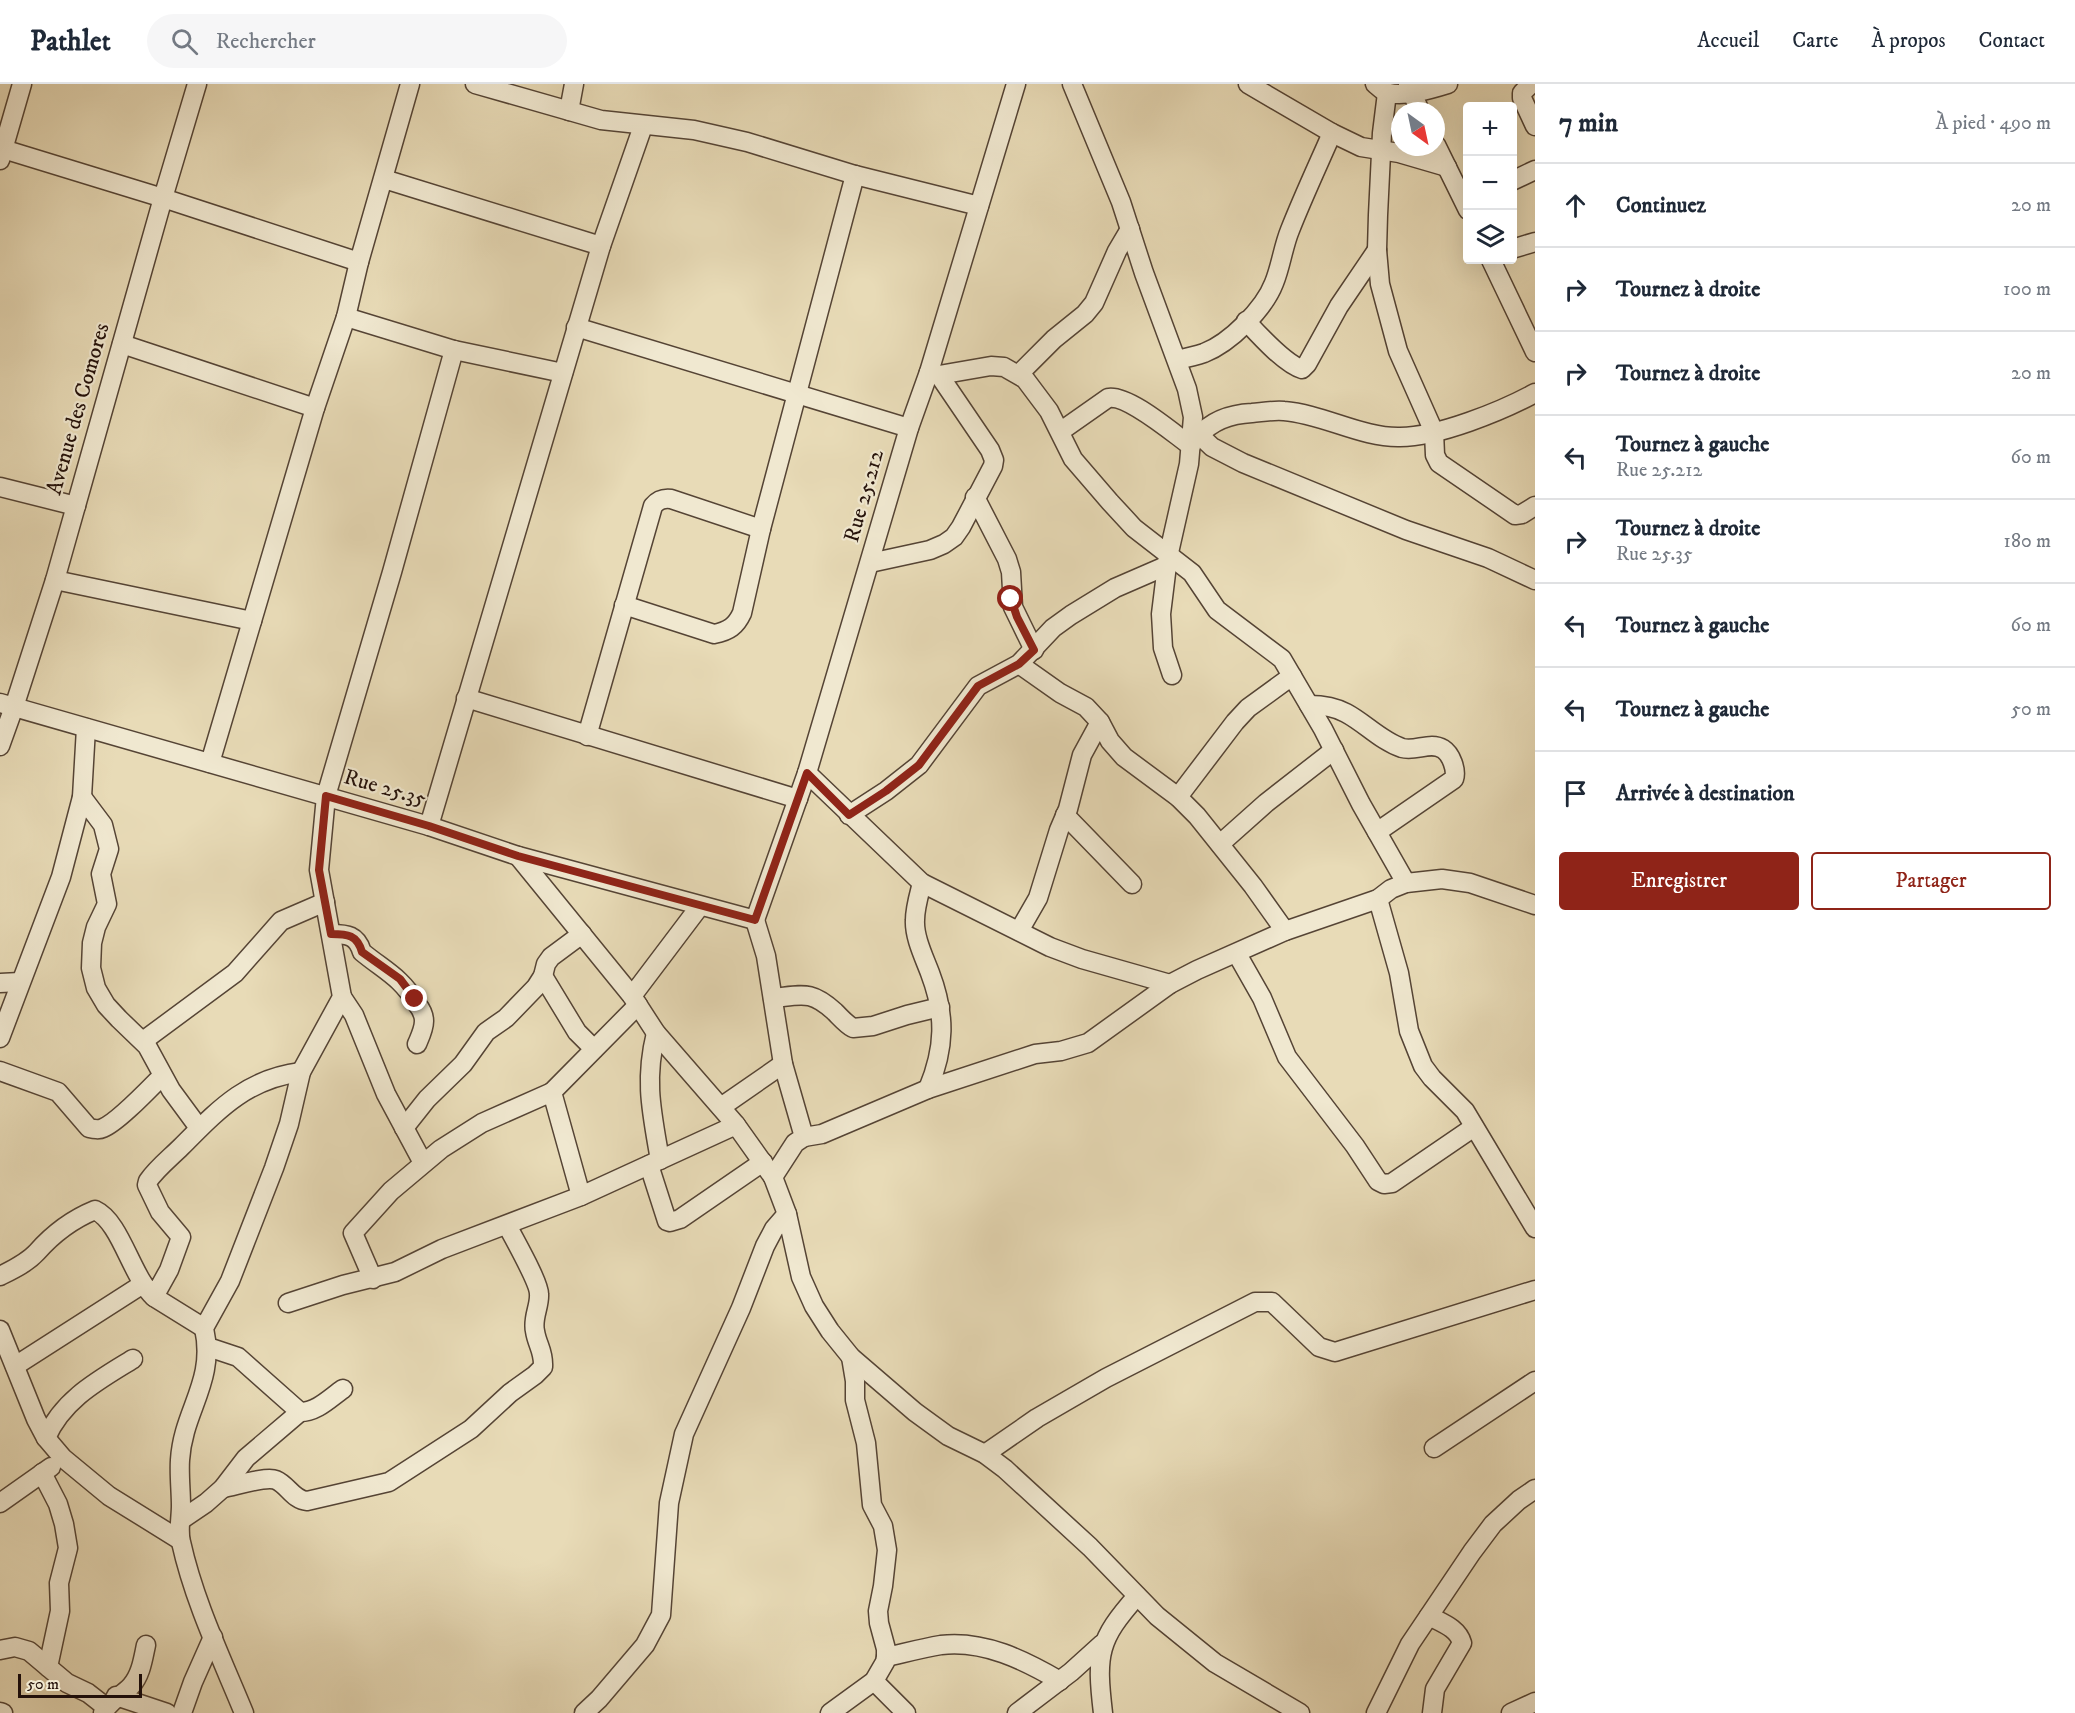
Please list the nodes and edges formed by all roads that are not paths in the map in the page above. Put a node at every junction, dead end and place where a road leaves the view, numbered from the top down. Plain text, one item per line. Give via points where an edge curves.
1 (22, 84) edge
2 (197, 84) edge
3 (410, 84) edge
4 (475, 84) edge
5 (574, 84) edge
6 (1016, 84) edge
7 (1072, 84) edge
8 (1248, 84) edge
9 (1448, 84) edge
10 (1531, 84) edge
11 (1381, 88) edge
12 (1410, 88) edge
13 (1416, 102) edge
14 (569, 111) junction
15 (643, 126) junction
16 (1535, 126) edge
17 (1332, 133) junction
18 (1381, 151) junction
19 (1, 154) edge
20 (1442, 156) edge
21 (1447, 166) junction
22 (1535, 170) edge
23 (855, 175) junction
24 (384, 179) junction
25 (1517, 179) edge
26 (1463, 197) edge
27 (163, 198) junction
28 (979, 206) junction
29 (1130, 229) junction
30 (1535, 242) edge
31 (601, 246) junction
32 (1517, 247) edge
33 (1377, 250) junction
34 (359, 262) junction
35 (1493, 264) edge
36 (346, 316) junction
37 (1246, 321) junction
38 (576, 327) junction
39 (122, 344) junction
40 (454, 350) junction
41 (1535, 352) edge
42 (1177, 360) junction
43 (563, 373) junction
44 (934, 373) junction
45 (1019, 374) junction
46 (1535, 393) edge
47 (798, 395) junction
48 (315, 408) junction
49 (909, 428) junction
50 (1061, 431) junction
51 (1434, 432) junction
52 (1194, 437) junction
53 (0, 487) edge
54 (975, 497) junction
55 (1535, 506) edge
56 (76, 507) junction
57 (761, 529) junction
58 (1168, 561) junction
59 (870, 563) junction
60 (55, 580) junction
61 (1535, 580) edge
62 (624, 605) junction
63 (252, 621) junction
64 (1034, 650) junction
65 (1019, 664) junction
66 (1172, 675) dead end
67 (1292, 676) junction
68 (466, 698) junction
69 (7, 705) edge
70 (1309, 705) junction
71 (1100, 722) junction
72 (86, 728) junction
73 (587, 736) junction
74 (0, 746) edge
75 (1334, 750) junction
76 (210, 763) junction
77 (807, 773) junction
78 (326, 796) junction
79 (82, 797) junction
80 (1178, 797) junction
81 (798, 799) junction
82 (849, 815) junction
83 (1065, 815) junction
84 (429, 826) junction
85 (1377, 832) junction
86 (1221, 844) junction
87 (518, 856) junction
88 (922, 883) junction
89 (1406, 883) junction
90 (1132, 884) dead end
91 (1378, 899) junction
92 (325, 902) junction
93 (1535, 905) edge
94 (700, 906) junction
95 (755, 920) junction
96 (1019, 931) junction
97 (1285, 931) junction
98 (331, 934) junction
99 (582, 934) junction
100 (1237, 954) junction
101 (543, 976) junction
102 (20, 982) junction
103 (0, 983) edge
104 (1170, 984) junction
105 (342, 997) junction
106 (773, 998) junction
107 (635, 1001) junction
108 (940, 1007) junction
109 (656, 1033) junction
110 (0, 1038) edge
111 (143, 1041) junction
112 (417, 1044) dead end
113 (594, 1049) junction
114 (783, 1064) junction
115 (0, 1071) edge
116 (301, 1072) junction
117 (162, 1076) junction
118 (928, 1089) junction
119 (552, 1092) junction
120 (722, 1107) junction
121 (736, 1125) junction
122 (1474, 1127) junction
123 (199, 1128) junction
124 (404, 1128) junction
125 (804, 1137) junction
126 (423, 1163) junction
127 (655, 1163) junction
128 (768, 1170) junction
129 (581, 1196) junction
130 (786, 1214) junction
131 (507, 1225) junction
132 (1535, 1228) edge
133 (0, 1276) edge
134 (373, 1279) junction
135 (1535, 1290) edge
136 (148, 1291) junction
137 (288, 1303) dead end
138 (204, 1328) junction
139 (0, 1330) edge
140 (208, 1347) junction
141 (851, 1357) junction
142 (133, 1359) dead end
143 (15, 1366) junction
144 (1535, 1382) edge
145 (343, 1389) dead end
146 (300, 1412) junction
147 (46, 1438) junction
148 (1434, 1448) dead end
149 (985, 1454) junction
150 (63, 1458) junction
151 (42, 1473) junction
152 (223, 1488) junction
153 (1535, 1489) edge
154 (0, 1503) edge
155 (181, 1520) junction
156 (180, 1540) junction
157 (1137, 1596) junction
158 (1429, 1616) junction
159 (213, 1637) junction
160 (1102, 1644) junction
161 (146, 1645) dead end
162 (0, 1650) edge
163 (886, 1657) junction
164 (48, 1667) junction
165 (874, 1681) junction
166 (1060, 1681) junction
167 (1535, 1702) edge
168 (108, 1706) edge
169 (167, 1713) edge
170 (182, 1713) edge
171 (243, 1713) edge
172 (584, 1713) edge
173 (830, 1713) edge
174 (906, 1713) edge
175 (1017, 1713) edge
176 (1103, 1713) edge
177 (1300, 1713) edge
178 (1376, 1713) edge
179 (1432, 1713) edge
180 (1511, 1713) edge

1 - 19 street
2 - 27 street, Avenue des Comores
3 - 24 street
4 - 14 street
5 - 14 street
6 - 28 street, Rue 25.212
7 - 29 street
8 - 17 street
9 - 12 street
10 - 16 street via 1522,98
11 - 12 street
11 - 18 street
12 - 13 street
14 - 15 street
15 - 23 street via 694,130 747,142
15 - 31 street
17 - 18 street via 1361,147
17 - 37 street via 1285,244 1269,295
18 - 21 street
18 - 33 street
19 - 27 street
20 - 21 street
21 - 26 street
22 - 25 street
23 - 28 street
23 - 47 street
24 - 31 street
24 - 34 street
27 - 34 street
27 - 39 street, Avenue des Comores
28 - 44 street, Rue 25.212
29 - 42 street
29 - 45 street via 1094,303
30 - 32 street
31 - 38 street
33 - 37 street via 1303,368 1292,364
33 - 51 street via 1380,284 1398,351
34 - 36 street
35 - 41 street
36 - 40 street
36 - 48 street
37 - 42 street via 1212,349
38 - 43 street
38 - 47 street
39 - 48 street
39 - 56 street, Avenue des Comores
40 - 43 street
40 - 78 street
42 - 52 street via 1189,398
43 - 68 street
44 - 45 street via 991,366
44 - 49 street, Rue 25.212
44 - 54 street via 994,460
45 - 50 street via 1037,393
46 - 51 street
47 - 49 street
47 - 57 street
48 - 63 street
49 - 59 street, Rue 25.212
50 - 52 street via 1114,397
50 - 58 street via 1073,459 1085,474
51 - 52 street via 1390,437 1285,411 1228,416
51 - 55 street via 1441,465 1515,515
52 - 58 street
52 - 61 street via 1243,463
53 - 56 street
54 - 59 street via 954,537 944,544
54 - 64 street via 1007,559 1013,607
56 - 60 street, Avenue des Comores
57 - 62 street via 742,613 728,630 714,634
57 - 62 street via 671,499 657,501 650,513
58 - 64 street via 1066,619
58 - 66 street via 1161,614 1163,648
58 - 67 street via 1180,563 1192,573 1217,610 1282,659
59 - 77 street, Rue 25.212
60 - 63 street
60 - 69 street, Avenue des Comores
62 - 73 street
63 - 76 street
64 - 65 street
65 - 71 street via 1086,707
65 - 82 street via 978,686 919,765
67 - 70 street
67 - 80 street via 1248,708
68 - 73 street
68 - 84 street
69 - 72 street, Rue 25.35
69 - 74 street, Avenue des Comores
70 - 75 street
70 - 85 street via 1328,706 1346,713 1401,748 1435,746 1446,751 1454,779
71 - 80 street via 1124,757
71 - 83 street via 1082,755
72 - 76 street, Rue 25.35
72 - 79 street
73 - 81 street
75 - 85 street
75 - 86 street via 1266,802
76 - 78 street, Rue 25.35
77 - 81 street, Rue 25.212
77 - 82 street
78 - 84 street, Rue 25.35
78 - 92 street via 319,870
79 - 102 street via 62,877
79 - 111 street via 103,825 109,849 101,874 107,904 92,944 96,988 118,1019
80 - 86 street
81 - 95 street, Rue 25.212
82 - 88 street
83 - 90 street
83 - 96 street via 1041,890
84 - 87 street, Rue 25.35
85 - 89 street
86 - 97 street
87 - 94 street, Rue 25.35
87 - 99 street
88 - 96 street
88 - 108 street via 915,920
89 - 91 street
89 - 93 street via 1442,879 1470,883
91 - 97 street
91 - 122 street via 1399,973 1409,1031 1423,1066 1465,1111
92 - 98 street
92 - 111 street via 281,921 235,973
94 - 95 street, Rue 25.35
94 - 107 street
95 - 106 street
96 - 104 street via 1082,959
97 - 100 street
98 - 105 street
98 - 112 street via 355,937 362,952 408,989 423,1012 423,1029
99 - 101 street via 551,957
99 - 107 street
100 - 104 street
100 - 122 street via 1262,998 1287,1057 1378,1181 1392,1184
101 - 113 street via 577,1032
101 - 124 street via 506,1018 486,1032 463,1064
102 - 103 street
102 - 110 street
104 - 118 street via 1082,1045 1035,1054
105 - 116 street
105 - 124 street via 354,1015
106 - 108 street via 812,996 853,1028
106 - 114 street
107 - 109 street
107 - 113 street
108 - 118 street via 940,1055
109 - 120 street
109 - 127 street via 649,1067
111 - 117 street
113 - 119 street
114 - 120 street
114 - 125 street
115 - 117 street via 58,1092 89,1128 95,1129 114,1120
116 - 123 street via 259,1083 236,1096
116 - 138 street via 274,1168 230,1281
117 - 123 street
118 - 125 street via 822,1134
119 - 126 street via 474,1127
119 - 129 street
120 - 121 street
121 - 127 street
121 - 128 street
122 - 132 street
123 - 136 street via 147,1185 160,1212 181,1237 169,1270
124 - 126 street
125 - 128 street
126 - 134 street via 353,1233
127 - 128 street via 670,1222
127 - 129 street
128 - 130 street
129 - 131 street
130 - 141 street via 801,1277 813,1306
130 - 172 street via 765,1246 684,1434 669,1503 661,1615 645,1645
131 - 134 street
131 - 152 street via 540,1294 534,1321 544,1359 536,1375 510,1393 471,1430 389,1482 307,1501 273,1479
133 - 136 street via 95,1210 119,1239
134 - 137 street
135 - 149 street via 1335,1352 1319,1347 1272,1302 1256,1302 1106,1378
136 - 138 street
136 - 143 street
138 - 140 street
139 - 143 street
140 - 146 street via 238,1357
140 - 155 street via 203,1383 180,1459
141 - 149 street via 923,1418 948,1436
141 - 163 street via 872,1505 883,1526 887,1550 878,1611
142 - 147 street via 78,1395
143 - 147 street
144 - 148 street
145 - 146 street via 309,1412
146 - 152 street via 246,1458
147 - 150 street
149 - 157 street via 1054,1512
150 - 151 street
150 - 156 street via 109,1496
151 - 154 street
151 - 164 street via 58,1504 68,1548 59,1583 60,1611
152 - 155 street
153 - 158 street via 1493,1524
155 - 156 street
156 - 159 street
157 - 160 street
157 - 177 street via 1215,1664
158 - 178 street via 1410,1644
158 - 179 street via 1455,1631 1462,1643 1436,1689
159 - 170 street
159 - 171 street
160 - 166 street
160 - 176 street via 1099,1668
161 - 168 street via 130,1687
162 - 164 street via 15,1647 29,1651
163 - 165 street
163 - 166 street via 942,1645 979,1647 1013,1656
164 - 168 street via 67,1683
165 - 173 street
165 - 174 street
166 - 175 street
167 - 180 street
168 - 169 street

